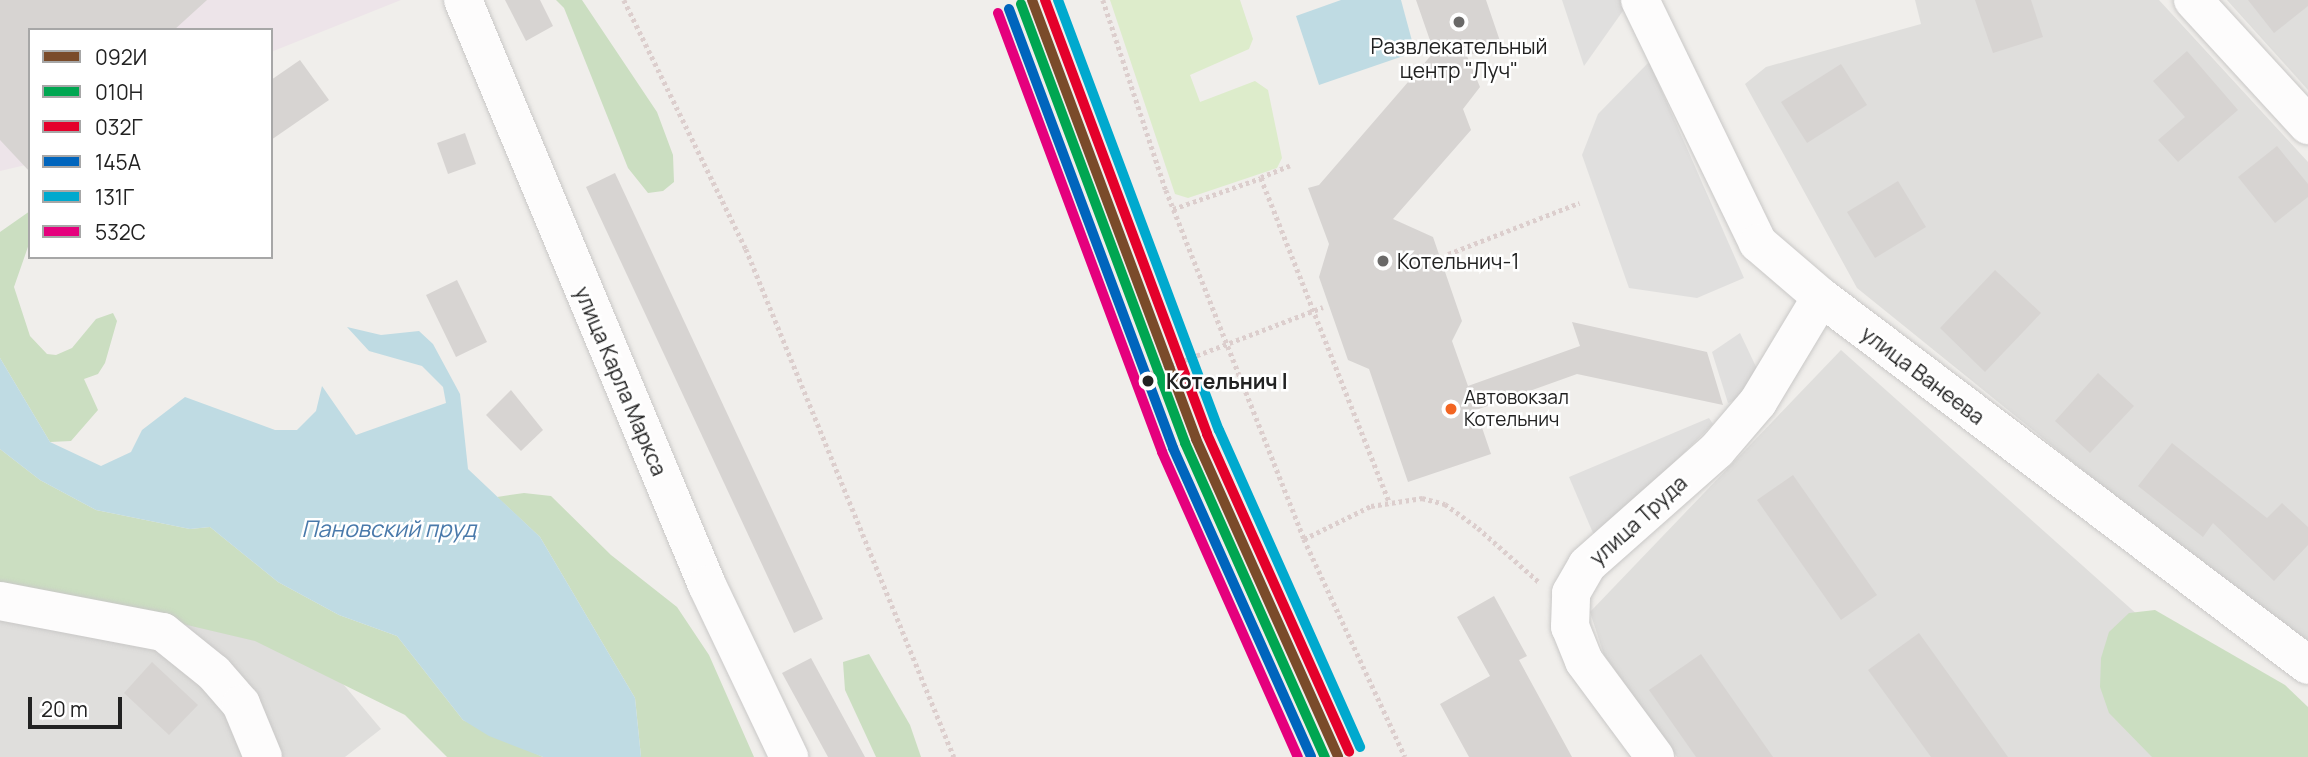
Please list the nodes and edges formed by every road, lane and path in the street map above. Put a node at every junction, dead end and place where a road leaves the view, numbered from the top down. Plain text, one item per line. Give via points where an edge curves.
1 (464, 0) edge
2 (624, 0) edge
3 (1103, 0) edge
4 (1640, 0) edge
5 (2193, 0) edge
6 (2308, 125) edge
7 (1290, 166) dead end
8 (1261, 178) junction
9 (1579, 203) dead end
10 (1173, 209) junction
11 (1448, 254) dead end
12 (1821, 297) junction
13 (1323, 307) dead end
14 (1313, 311) junction
15 (1226, 343) junction
16 (1151, 373) dead end
17 (1390, 503) junction
18 (1304, 539) junction
19 (0, 601) edge
20 (1569, 602) junction
21 (2308, 665) edge
22 (263, 757) edge
23 (789, 757) edge
24 (954, 757) edge
25 (1405, 757) edge
26 (1656, 757) edge

1 - 23 street, улица Карла Маркса via 707,585
2 - 24 path via 746,249
3 - 10 path
4 - 12 street, улица Ванеева via 1758,243
5 - 6 street
7 - 8 path
8 - 10 path
8 - 14 path
9 - 11 path
10 - 15 path
12 - 20 street, улица Труда via 1758,401 1717,450 1587,565
12 - 21 street, улица Ванеева
13 - 14 path
14 - 15 path
14 - 17 path
15 - 16 path
15 - 18 path
17 - 18 path via 1371,506
17 - 20 path via 1422,498 1445,504
18 - 25 path
19 - 22 street via 163,632 215,673 241,704
20 - 26 street via 1570,627 1584,661

